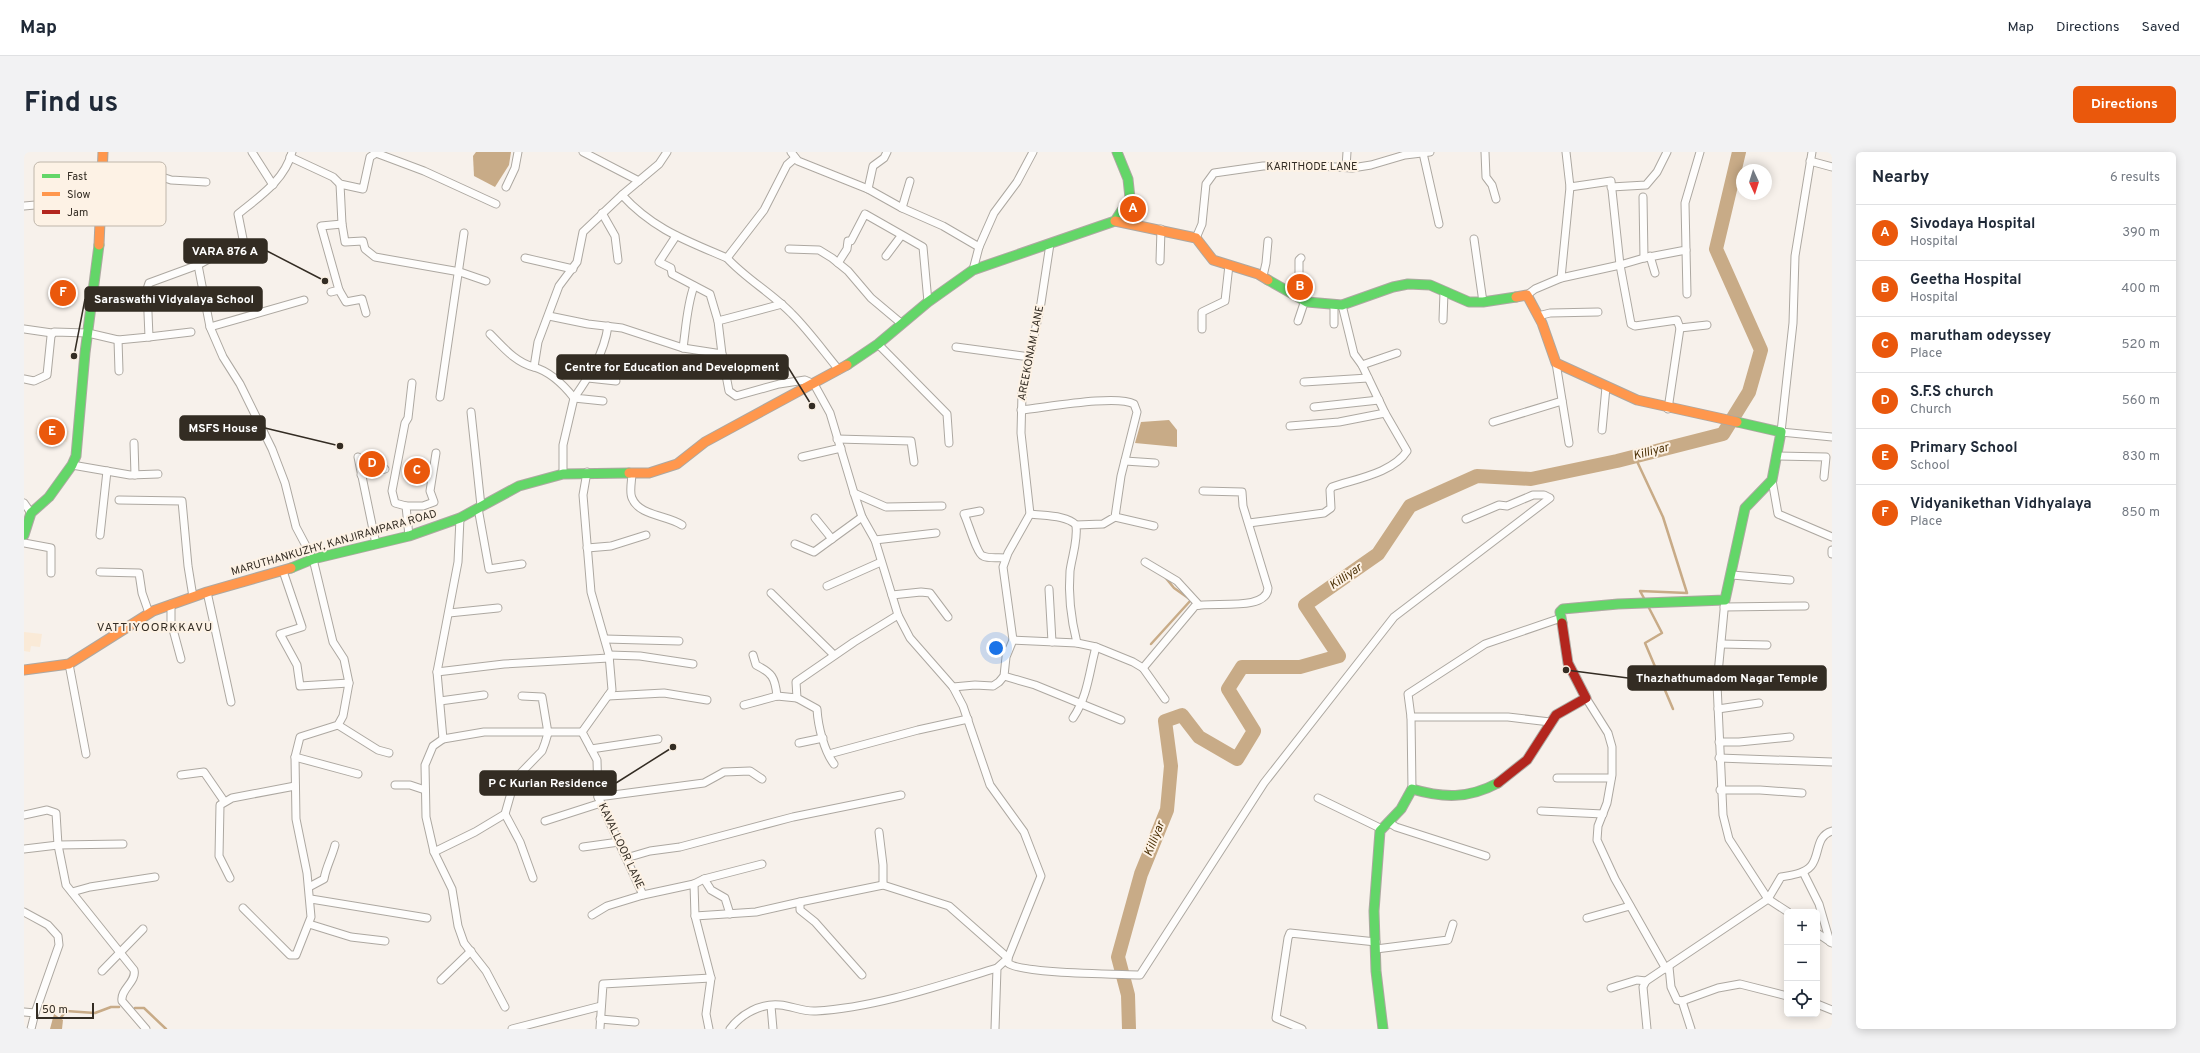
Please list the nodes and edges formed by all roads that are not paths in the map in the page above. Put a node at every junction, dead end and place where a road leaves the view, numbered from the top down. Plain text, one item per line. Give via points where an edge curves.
1 (252, 152) edge
2 (518, 152) edge
3 (583, 152) edge
4 (667, 152) edge
5 (887, 152) edge
6 (1033, 152) edge
7 (1117, 152) edge
8 (1347, 152) edge
9 (1426, 152) edge
10 (1485, 152) edge
11 (1566, 152) edge
12 (1667, 152) edge
13 (1700, 152) edge
14 (1812, 152) edge
15 (291, 155) edge
16 (793, 155) edge
17 (1810, 161) junction
18 (1346, 167) junction
19 (1832, 167) edge
20 (166, 178) edge
21 (910, 180) dead end
22 (639, 181) junction
23 (206, 182) dead end
24 (340, 184) junction
25 (273, 185) junction
26 (1570, 186) junction
27 (506, 187) dead end
28 (1611, 187) junction
29 (868, 189) junction
30 (622, 195) junction
31 (1643, 197) dead end
32 (1496, 199) dead end
33 (496, 204) dead end
34 (34, 205) edge
35 (24, 206) edge
36 (902, 208) junction
37 (602, 214) junction
38 (1115, 220) junction
39 (342, 224) junction
40 (1439, 224) dead end
41 (100, 226) edge
42 (1161, 229) junction
43 (464, 233) dead end
44 (676, 236) junction
45 (901, 236) junction
46 (1196, 238) junction
47 (1474, 239) dead end
48 (1268, 242) dead end
49 (1050, 244) junction
50 (979, 247) junction
51 (789, 249) dead end
52 (1686, 250) junction
53 (886, 256) dead end
54 (1647, 257) junction
55 (525, 258) dead end
56 (727, 258) junction
57 (1301, 258) dead end
58 (618, 260) dead end
59 (1160, 261) dead end
60 (838, 263) junction
61 (198, 265) junction
62 (1229, 265) junction
63 (1620, 265) junction
64 (573, 268) junction
65 (973, 270) junction
66 (460, 272) junction
67 (1655, 273) dead end
68 (1263, 276) junction
69 (1561, 278) junction
70 (486, 281) dead end
71 (694, 286) junction
72 (339, 290) junction
73 (331, 292) dead end
74 (1444, 292) junction
75 (1687, 294) dead end
76 (1527, 295) junction
77 (1302, 298) junction
78 (304, 300) dead end
79 (928, 302) junction
80 (1483, 302) junction
81 (782, 304) junction
82 (1338, 305) junction
83 (1598, 312) dead end
84 (366, 313) dead end
85 (549, 316) junction
86 (1538, 316) junction
87 (718, 320) junction
88 (1443, 320) dead end
89 (1298, 321) dead end
90 (902, 324) junction
91 (1334, 324) dead end
92 (1706, 325) dead end
93 (608, 326) junction
94 (210, 327) junction
95 (1680, 328) junction
96 (24, 329) edge
97 (1202, 329) dead end
98 (191, 332) dead end
99 (52, 333) junction
100 (88, 333) junction
101 (490, 334) dead end
102 (148, 337) junction
103 (118, 340) junction
104 (878, 344) junction
105 (956, 347) dead end
106 (683, 348) junction
107 (1397, 353) dead end
108 (722, 354) junction
109 (1030, 357) junction
110 (1556, 363) junction
111 (1362, 365) junction
112 (534, 367) junction
113 (839, 370) junction
114 (118, 371) dead end
115 (588, 378) junction
116 (1368, 378) junction
117 (24, 379) edge
118 (616, 381) dead end
119 (1304, 382) dead end
120 (412, 383) dead end
121 (814, 384) junction
122 (1606, 387) junction
123 (440, 397) dead end
124 (574, 398) junction
125 (1379, 400) junction
126 (603, 401) dead end
127 (1562, 401) junction
128 (1314, 407) dead end
129 (1668, 409) junction
130 (1021, 410) junction
131 (471, 412) dead end
132 (1385, 413) junction
133 (1494, 422) dead end
134 (1290, 426) dead end
135 (1602, 430) dead end
136 (1781, 432) junction
137 (1832, 437) edge
138 (837, 439) junction
139 (134, 443) dead end
140 (949, 443) dead end
141 (1570, 443) dead end
142 (841, 448) junction
143 (436, 453) dead end
144 (1778, 456) junction
145 (358, 457) dead end
146 (802, 457) dead end
147 (1125, 461) junction
148 (914, 462) dead end
149 (1155, 463) dead end
150 (72, 465) junction
151 (386, 469) dead end
152 (107, 471) junction
153 (587, 472) junction
154 (632, 473) junction
155 (158, 474) dead end
156 (563, 474) junction
157 (135, 475) junction
158 (361, 475) junction
159 (1824, 477) dead end
160 (1772, 480) junction
161 (1203, 491) dead end
162 (854, 493) junction
163 (119, 500) dead end
164 (24, 503) edge
165 (406, 506) junction
166 (942, 506) dead end
167 (480, 507) junction
168 (980, 511) dead end
169 (31, 513) junction
170 (1030, 514) junction
171 (862, 517) junction
172 (1115, 517) junction
173 (460, 518) junction
174 (815, 518) dead end
175 (1466, 519) dead end
176 (1249, 523) junction
177 (682, 525) dead end
178 (1076, 525) junction
179 (1154, 526) dead end
180 (936, 533) dead end
181 (24, 535) edge
182 (100, 535) dead end
183 (646, 535) dead end
184 (409, 536) junction
185 (1832, 537) edge
186 (832, 539) junction
187 (875, 540) junction
188 (24, 543) edge
189 (376, 544) junction
190 (795, 544) dead end
191 (587, 548) junction
192 (1832, 550) edge
193 (1832, 554) edge
194 (1007, 555) junction
195 (313, 559) junction
196 (881, 562) junction
197 (1145, 562) dead end
198 (522, 564) dead end
199 (283, 571) junction
200 (100, 572) dead end
201 (51, 574) dead end
202 (1732, 575) junction
203 (1790, 580) dead end
204 (827, 586) dead end
205 (1049, 589) dead end
206 (207, 592) junction
207 (771, 593) dead end
208 (892, 595) junction
209 (193, 597) junction
210 (171, 604) junction
211 (1725, 604) junction
212 (1199, 605) junction
213 (1805, 606) dead end
214 (498, 608) dead end
215 (149, 613) junction
216 (449, 613) junction
217 (898, 615) junction
218 (948, 617) dead end
219 (1561, 618) junction
220 (605, 639) junction
221 (679, 640) dead end
222 (1013, 640) junction
223 (1052, 642) junction
224 (1076, 642) junction
225 (1721, 644) junction
226 (1767, 645) dead end
227 (1096, 647) junction
228 (752, 655) dead end
229 (834, 655) junction
230 (609, 657) junction
231 (181, 659) dead end
232 (69, 664) junction
233 (693, 664) dead end
234 (1143, 668) junction
235 (24, 670) edge
236 (437, 672) junction
237 (1004, 676) junction
238 (348, 683) junction
239 (953, 687) junction
240 (484, 695) dead end
241 (522, 696) dead end
242 (608, 696) junction
243 (777, 696) junction
244 (797, 698) junction
245 (1586, 698) junction
246 (1165, 699) dead end
247 (707, 700) dead end
248 (440, 701) junction
249 (231, 702) dead end
250 (1759, 703) dead end
251 (1082, 704) junction
252 (744, 705) dead end
253 (1718, 709) junction
254 (1411, 717) junction
255 (1073, 718) dead end
256 (968, 719) junction
257 (1121, 720) dead end
258 (1550, 722) junction
259 (338, 724) junction
260 (582, 732) junction
261 (548, 733) junction
262 (1790, 737) dead end
263 (823, 738) junction
264 (444, 739) junction
265 (658, 739) dead end
266 (1719, 742) junction
267 (799, 743) dead end
268 (591, 749) junction
269 (389, 753) dead end
270 (86, 754) dead end
271 (828, 754) junction
272 (295, 757) junction
273 (1719, 758) junction
274 (1832, 762) edge
275 (834, 764) dead end
276 (358, 774) dead end
277 (182, 775) dead end
278 (1557, 778) dead end
279 (1611, 778) junction
280 (762, 779) dead end
281 (395, 785) dead end
282 (295, 786) junction
283 (1412, 789) junction
284 (424, 790) junction
285 (1720, 790) junction
286 (1802, 793) dead end
287 (901, 795) dead end
288 (1318, 798) dead end
289 (599, 800) junction
290 (224, 801) junction
291 (1541, 811) dead end
292 (505, 814) junction
293 (1603, 814) junction
294 (24, 815) edge
295 (545, 821) dead end
296 (1385, 825) junction
297 (1832, 831) edge
298 (879, 832) dead end
299 (619, 842) junction
300 (123, 844) dead end
301 (58, 845) junction
302 (335, 845) dead end
303 (583, 847) dead end
304 (24, 849) edge
305 (434, 852) junction
306 (1486, 856) dead end
307 (626, 858) junction
308 (762, 864) dead end
309 (1803, 872) junction
310 (155, 877) dead end
311 (230, 878) dead end
312 (533, 878) dead end
313 (704, 879) junction
314 (694, 884) junction
315 (883, 885) junction
316 (309, 888) junction
317 (72, 892) junction
318 (643, 895) junction
319 (311, 899) junction
320 (1768, 899) junction
321 (800, 902) junction
322 (1630, 906) junction
323 (243, 908) dead end
324 (1784, 909) edge
325 (24, 912) edge
326 (730, 914) junction
327 (592, 915) dead end
328 (695, 916) junction
329 (427, 918) dead end
330 (1587, 918) dead end
331 (310, 924) junction
332 (1453, 924) dead end
333 (143, 929) dead end
334 (1820, 935) edge
335 (385, 941) dead end
336 (1831, 943) edge
337 (1376, 945) junction
338 (471, 951) junction
339 (119, 952) junction
340 (1008, 958) junction
341 (997, 968) junction
342 (1667, 968) junction
343 (102, 971) dead end
344 (862, 975) dead end
345 (711, 978) junction
346 (441, 980) dead end
347 (1646, 981) junction
348 (1611, 988) dead end
349 (1784, 995) edge
350 (1682, 1001) junction
351 (1820, 1005) edge
352 (601, 1006) junction
353 (771, 1006) junction
354 (505, 1007) dead end
355 (1832, 1010) edge
356 (24, 1012) edge
357 (35, 1013) junction
358 (600, 1019) junction
359 (635, 1022) dead end
360 (600, 1028) dead end
361 (31, 1029) edge
362 (146, 1029) edge
363 (512, 1029) edge
364 (709, 1029) edge
365 (730, 1029) edge
366 (773, 1029) edge
367 (995, 1029) edge
368 (1302, 1029) edge
369 (1382, 1029) edge
370 (1647, 1029) edge
371 (1691, 1029) edge

1 - 25 street
2 - 27 street via 515,168
3 - 22 street
4 - 22 street via 659,164
5 - 29 street via 884,158 873,166
6 - 50 street via 1017,182 994,213
7 - 38 street via 1128,179 1130,198
8 - 18 street
9 - 18 street, KARITHODE LANE via 1371,165
9 - 40 street
10 - 32 street via 1486,177 1492,185
11 - 26 street
12 - 28 street via 1657,172 1646,185
13 - 52 street via 1685,203
14 - 17 street
15 - 24 street via 333,177
15 - 25 street
16 - 29 street
16 - 56 street via 764,210
17 - 19 street
17 - 136 street via 1795,256 1793,323
18 - 46 street, KARITHODE LANE via 1263,166 1214,173 1206,184 1202,224
20 - 23 street
21 - 36 street
22 - 30 street
24 - 33 street via 363,189 370,157 376,153 431,173
24 - 39 street
25 - 61 street via 238,214 243,239 241,245
26 - 28 street via 1611,182
26 - 69 street
28 - 63 street
29 - 36 street
30 - 37 street
30 - 44 street via 637,212 654,225
31 - 54 street
34 - 35 street
36 - 50 street via 943,226
37 - 58 street via 615,236
37 - 64 street via 583,232
38 - 42 street
38 - 49 street, MARUTHANKUZHY, KANJIRAMPARA ROAD
39 - 66 street via 345,242 363,241 365,249 375,257
39 - 72 street via 321,226
41 - 100 street
42 - 46 street
42 - 59 street
43 - 66 street
44 - 56 street
44 - 71 street via 659,262 672,268 672,274
45 - 53 street
45 - 60 street via 865,214
45 - 79 street via 923,247
46 - 62 street via 1213,260
47 - 80 street
48 - 68 street
49 - 65 street, MARUTHANKUZHY, KANJIRAMPARA ROAD
49 - 109 street, AREEKONAM LANE
50 - 65 street
51 - 60 street via 818,250
52 - 54 street
52 - 75 street
54 - 63 street
54 - 67 street
55 - 64 street
56 - 81 street
57 - 77 street via 1299,260
60 - 90 street via 871,298
61 - 94 street
61 - 102 street via 149,283
62 - 68 street
62 - 97 street via 1225,301 1202,312
63 - 69 street
63 - 95 street via 1631,324 1635,326 1676,320
64 - 85 street via 559,286
65 - 79 street, MARUTHANKUZHY, KANJIRAMPARA ROAD
66 - 70 street
66 - 123 street
68 - 77 street
69 - 76 street via 1535,288
71 - 87 street via 710,294
71 - 106 street via 688,301
72 - 73 street
72 - 84 street via 346,302 362,299
74 - 80 street via 1469,302
74 - 82 street via 1430,285 1408,284
74 - 88 street
76 - 80 street
76 - 86 street
77 - 82 street
77 - 89 street
78 - 94 street
79 - 90 street, MARUTHANKUZHY, KANJIRAMPARA ROAD
81 - 87 street
81 - 113 street
82 - 91 street
82 - 111 street via 1354,354
83 - 86 street via 1550,313
85 - 93 street
85 - 112 street via 538,342
86 - 110 street
87 - 108 street
90 - 104 street, MARUTHANKUZHY, KANJIRAMPARA ROAD
92 - 95 street
93 - 106 street via 622,328
93 - 115 street via 600,356
94 - 195 street via 223,357 272,449 285,483 296,527
95 - 129 street
96 - 99 street
98 - 102 street
99 - 100 street via 59,330
99 - 117 street via 47,375 34,380
100 - 103 street
100 - 150 street via 76,456
101 - 112 street via 513,356
102 - 103 street
103 - 114 street
104 - 113 street, MARUTHANKUZHY, KANJIRAMPARA ROAD
104 - 140 street via 947,414
105 - 109 street
106 - 108 street
107 - 111 street
108 - 121 street via 729,391 733,395 740,396 766,387 805,380
109 - 130 street, AREEKONAM LANE
110 - 122 street
110 - 127 street
111 - 116 street
112 - 124 street via 544,370 561,382
113 - 121 street, MARUTHANKUZHY, KANJIRAMPARA ROAD
115 - 118 street
115 - 124 street
116 - 119 street
116 - 125 street
120 - 165 street via 408,418 392,491 395,503
121 - 138 street via 830,413
121 - 154 street, MARUTHANKUZHY, KANJIRAMPARA ROAD via 789,395 705,442 677,464 649,473
122 - 129 street
122 - 135 street
124 - 126 street
124 - 156 street via 563,444
125 - 128 street
125 - 132 street
127 - 133 street
127 - 141 street
129 - 136 street via 1725,418
130 - 147 street via 1092,402 1134,404 1137,412
130 - 170 street, AREEKONAM LANE
131 - 167 street
132 - 134 street via 1339,422
132 - 176 street via 1407,451 1394,464 1360,480 1332,487 1331,508 1324,513
136 - 137 street
136 - 144 street
138 - 142 street
138 - 148 street via 911,441
139 - 157 street
142 - 146 street
142 - 162 street
143 - 165 street via 430,491 434,502 423,506
144 - 159 street via 1826,457
144 - 160 street
145 - 158 street
147 - 149 street
147 - 172 street
150 - 152 street
150 - 169 street via 49,497
151 - 158 street
152 - 157 street
152 - 182 street
153 - 154 street, MARUTHANKUZHY, KANJIRAMPARA ROAD
153 - 156 street, MARUTHANKUZHY, KANJIRAMPARA ROAD
153 - 191 street via 583,495
154 - 177 street via 631,497 640,509 674,519
155 - 157 street
156 - 167 street, MARUTHANKUZHY, KANJIRAMPARA ROAD via 519,486
158 - 189 street
160 - 185 street via 1778,514
160 - 202 street via 1745,508
161 - 176 street via 1242,492 1243,506
162 - 166 street via 886,507
162 - 171 street
163 - 209 street via 182,502
164 - 169 street
165 - 184 street
167 - 173 street, MARUTHANKUZHY, KANJIRAMPARA ROAD
167 - 198 street via 489,569
168 - 194 street via 964,514 979,553 983,557
169 - 181 street
170 - 178 street via 1066,519
170 - 194 street
171 - 186 street
171 - 187 street
172 - 178 street via 1103,524
172 - 179 street
173 - 184 street, MARUTHANKUZHY, KANJIRAMPARA ROAD
173 - 216 street via 460,544
174 - 186 street
175 - 340 street via 1498,505 1507,506 1532,495 1550,498 1394,617 1264,783 1140,975 1038,972 1012,966 1008,963
176 - 212 street via 1268,588 1266,596 1252,603
178 - 224 street via 1070,571 1071,619
180 - 187 street
183 - 191 street via 610,546
184 - 189 street, MARUTHANKUZHY, KANJIRAMPARA ROAD
186 - 190 street via 814,552
187 - 196 street
188 - 201 street via 51,548
189 - 195 street, MARUTHANKUZHY, KANJIRAMPARA ROAD
191 - 220 street via 591,592
192 - 193 street
194 - 222 street via 1003,566
195 - 199 street, MARUTHANKUZHY, KANJIRAMPARA ROAD
195 - 238 street via 333,642 344,658
196 - 204 street
196 - 208 street
197 - 212 street via 1177,581
199 - 206 street, MARUTHANKUZHY, KANJIRAMPARA ROAD
199 - 238 street via 302,627 280,634 297,665 300,686
200 - 215 street via 139,573
202 - 203 street
202 - 211 street
205 - 223 street
206 - 209 street, MARUTHANKUZHY, KANJIRAMPARA ROAD
206 - 249 street
207 - 229 street
208 - 217 street
208 - 218 street via 930,593
209 - 210 street, MARUTHANKUZHY, KANJIRAMPARA ROAD
210 - 215 street, MARUTHANKUZHY, KANJIRAMPARA ROAD
210 - 231 street via 171,622
211 - 213 street
211 - 219 street via 1567,608 1561,610
211 - 225 street
212 - 234 street via 1192,608
214 - 216 street
215 - 232 street, MARUTHANKUZHY, KANJIRAMPARA ROAD
216 - 236 street
217 - 229 street
217 - 239 street via 910,638
219 - 245 street via 1568,663
219 - 254 street via 1485,644 1408,694
220 - 221 street
220 - 230 street
222 - 223 street
222 - 237 street via 1006,656
223 - 224 street
224 - 227 street
225 - 226 street
225 - 253 street via 1717,684
227 - 234 street
227 - 251 street
228 - 243 street via 756,665 768,671 776,682
229 - 244 street via 796,682
230 - 233 street via 640,656
230 - 236 street via 504,664
230 - 242 street via 612,690
232 - 235 street, MARUTHANKUZHY, KANJIRAMPARA ROAD
232 - 270 street via 76,690
234 - 246 street
236 - 248 street
237 - 239 street via 993,686
237 - 251 street via 1035,685
238 - 259 street via 343,716
239 - 256 street
240 - 248 street
241 - 261 street via 542,697
242 - 247 street via 664,693
242 - 260 street
243 - 244 street
243 - 252 street
244 - 263 street via 817,709
245 - 258 street via 1569,706
245 - 279 street via 1608,733 1612,747
248 - 264 street
250 - 253 street
251 - 255 street
251 - 257 street
253 - 266 street
254 - 258 street via 1508,717
254 - 283 street
256 - 271 street
256 - 340 street via 990,785 1024,832 1041,876
258 - 283 street via 1535,752 1500,781 1482,790 1470,795 1448,797
259 - 269 street via 378,750
259 - 272 street via 300,737
260 - 261 street
260 - 268 street, KAVALLOOR LANE
261 - 264 street via 527,730 484,732
261 - 292 street via 542,751 514,779
262 - 266 street
263 - 267 street
263 - 271 street
264 - 284 street via 434,746 425,765
265 - 268 street
266 - 273 street
268 - 289 street, KAVALLOOR LANE via 597,760
271 - 275 street
272 - 276 street
272 - 282 street
273 - 274 street
273 - 285 street
277 - 290 street via 204,772
278 - 279 street
279 - 293 street
280 - 289 street via 750,771 724,772 704,783
281 - 284 street via 410,785
282 - 290 street via 260,791
282 - 316 street via 296,819
283 - 296 street via 1401,808
284 - 305 street via 426,817
285 - 286 street
285 - 320 street via 1728,839
287 - 307 street via 793,817 680,847
288 - 296 street
289 - 295 street
289 - 299 street, KAVALLOOR LANE
290 - 311 street via 220,805 219,856
291 - 293 street
292 - 305 street
292 - 312 street via 520,842
293 - 322 street via 1598,826 1597,840
294 - 301 street via 47,810 56,813
296 - 306 street
296 - 337 street via 1380,831 1374,911
297 - 309 street via 1818,844 1812,865
298 - 315 street
299 - 303 street
299 - 307 street, KAVALLOOR LANE
300 - 301 street
301 - 304 street
301 - 317 street via 66,885
302 - 316 street via 324,879
305 - 338 street via 452,889 458,926 464,943
307 - 318 street, KAVALLOOR LANE
308 - 313 street, KAVALLOOR LANE
309 - 320 street via 1781,877
309 - 336 street via 1819,904
310 - 317 street
313 - 314 street, KAVALLOOR LANE
313 - 326 street via 711,890 725,898
314 - 318 street, KAVALLOOR LANE
314 - 328 street
315 - 321 street
315 - 340 street via 949,906
316 - 319 street
317 - 339 street
318 - 327 street via 607,906
319 - 329 street
319 - 331 street
320 - 324 street
320 - 342 street
321 - 326 street via 756,912
321 - 344 street via 800,910 815,922
322 - 330 street
322 - 342 street
323 - 331 street via 290,954 296,955
325 - 357 street via 48,925 58,936 59,945
326 - 328 street
328 - 345 street
331 - 335 street via 351,937
332 - 337 street via 1448,940
333 - 339 street
334 - 336 street
337 - 368 street via 1290,934 1276,1018
337 - 369 street
338 - 346 street
338 - 354 street via 486,971
339 - 343 street
339 - 362 street via 135,972 122,995 122,1001
340 - 341 street
341 - 353 street via 862,1006 811,1011 778,1004
341 - 367 street
342 - 347 street
342 - 350 street via 1675,998
345 - 352 street via 603,984
345 - 364 street via 706,1014
347 - 348 street via 1638,980
347 - 370 street via 1643,987
349 - 350 street via 1740,984 1718,988
350 - 371 street
351 - 355 street
352 - 358 street
352 - 363 street
353 - 365 street via 755,1008
353 - 366 street
356 - 357 street
357 - 361 street
358 - 359 street
358 - 360 street

